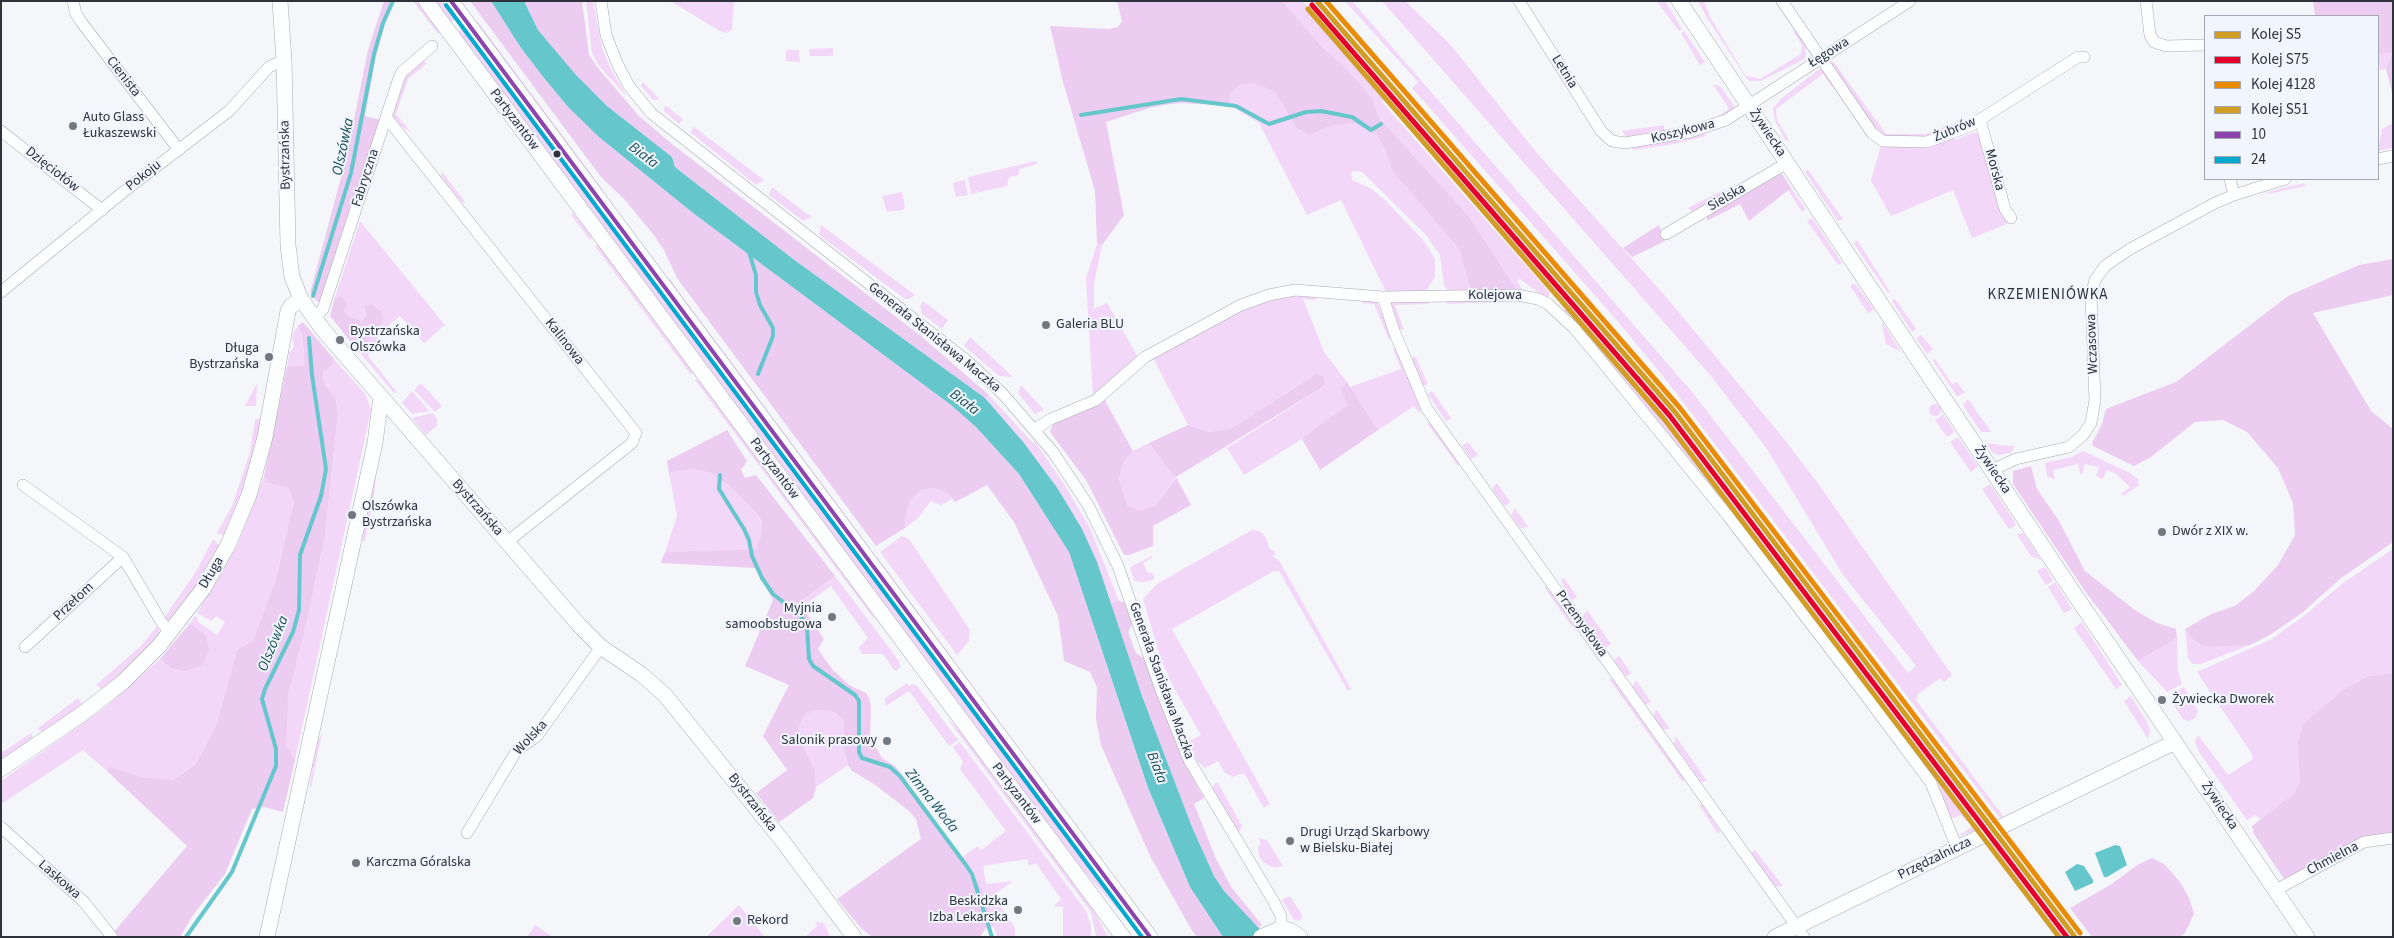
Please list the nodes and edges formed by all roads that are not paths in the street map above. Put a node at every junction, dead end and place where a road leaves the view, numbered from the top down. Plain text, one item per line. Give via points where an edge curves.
1 (73, 1) edge
2 (280, 1) edge
3 (426, 1) edge
4 (451, 1) edge
5 (601, 1) edge
6 (1519, 1) edge
7 (1680, 1) edge
8 (1782, 1) edge
9 (1910, 1) edge
10 (2146, 1) edge
11 (2204, 45) edge
12 (432, 46) dead end
13 (2084, 57) dead end
14 (1820, 58) junction
15 (284, 60) junction
16 (1749, 105) junction
17 (386, 117) junction
18 (1980, 120) junction
19 (1, 131) edge
20 (1612, 141) joint
21 (179, 150) junction
22 (2393, 156) edge
23 (2379, 159) edge
24 (1787, 162) junction
25 (2230, 180) edge
26 (2282, 180) edge
27 (2234, 194) junction
28 (102, 210) junction
29 (2011, 218) dead end
30 (1666, 234) dead end
31 (1, 292) edge
32 (1383, 297) junction
33 (300, 299) junction
34 (314, 319) junction
35 (381, 397) junction
36 (1035, 429) junction
37 (1992, 470) junction
38 (23, 486) dead end
39 (507, 542) junction
40 (123, 557) junction
41 (170, 633) junction
42 (25, 647) dead end
43 (601, 647) junction
44 (2175, 742) junction
45 (1, 769) edge
46 (1, 827) edge
47 (467, 833) dead end
48 (2393, 838) edge
49 (1957, 848) junction
50 (2276, 890) junction
51 (1101, 906) junction
52 (1801, 931) edge
53 (1270, 933) edge
54 (112, 937) edge
55 (267, 937) edge
56 (854, 937) edge
57 (1114, 937) edge
58 (1123, 937) edge
59 (1150, 937) edge
60 (1300, 937) edge
61 (1775, 937) edge
62 (2307, 937) edge

1 - 21 street, Cienista via 82,23
2 - 15 main road, Bystrzańska
3 - 51 main road, Partyzantów
4 - 59 main road, Partyzantów
5 - 36 street, Generała Stanisława Maczka via 606,36 614,58 629,86 651,113 952,348 991,382
6 - 20 street, Letnia via 1601,131
7 - 16 main road, Żywiecka
8 - 14 street, Żubrów
9 - 14 street, Łęgowa
10 - 11 street via 2150,35 2154,42 2166,46
12 - 17 street, Fabryczna via 402,72
13 - 18 street, Żubrów via 2078,57
14 - 16 street, Łęgowa
14 - 18 street, Żubrów via 1872,134 1883,141 1927,142
15 - 21 street, Pokoju via 269,67 229,111
15 - 33 main road, Bystrzańska via 288,245 292,277
16 - 20 street, Koszykowa via 1726,120 1690,132 1635,143
16 - 24 main road, Żywiecka
17 - 34 street, Fabryczna via 322,309
17 - 39 street, Kalinowa via 636,433 632,444
18 - 29 street, Morska via 2005,209
19 - 28 street, Dzięciołów
21 - 28 street, Pokoju
22 - 23 street
24 - 30 street, Sielska
24 - 37 main road, Żywiecka
25 - 27 street
26 - 27 street, Wczasowa
27 - 37 street, Wczasowa via 2105,266 2095,280 2091,296 2095,400 2091,423 2084,435 2069,446 2016,459
28 - 31 street, Pokoju
32 - 36 street, Kolejowa via 1295,290 1253,300 1145,357 1096,400
32 - 49 street, Kolejowa via 1529,296 1548,304 1562,316 1728,516 1918,765 1935,793
32 - 52 street, Przemysłowa via 1427,409
33 - 34 main road, Bystrzańska
33 - 41 main road, Długa via 288,311 265,437 243,510 216,569
34 - 35 main road, Bystrzańska
35 - 39 main road, Bystrzańska
35 - 55 main road via 375,443
36 - 53 street, Generała Stanisława Maczka via 1078,487 1101,528 1129,594 1189,760 1278,909
37 - 44 main road, Żywiecka
38 - 40 street
39 - 43 main road, Bystrzańska
40 - 41 street
40 - 42 street, Przełom
41 - 45 main road, Długa via 146,660 102,699
43 - 47 street, Wolska via 537,736 517,750
43 - 56 main road, Bystrzańska via 665,695 781,839
44 - 49 main road, Przędzalnicza
44 - 50 main road, Żywiecka
46 - 54 street, Laskowa via 84,902
48 - 50 street, Chmielna via 2364,842
49 - 52 main road, Przędzalnicza
50 - 62 main road, Żywiecka
51 - 57 main road
51 - 58 main road, Partyzantów
52 - 61 main road, Przędzalnicza
53 - 60 main road via 1290,930

